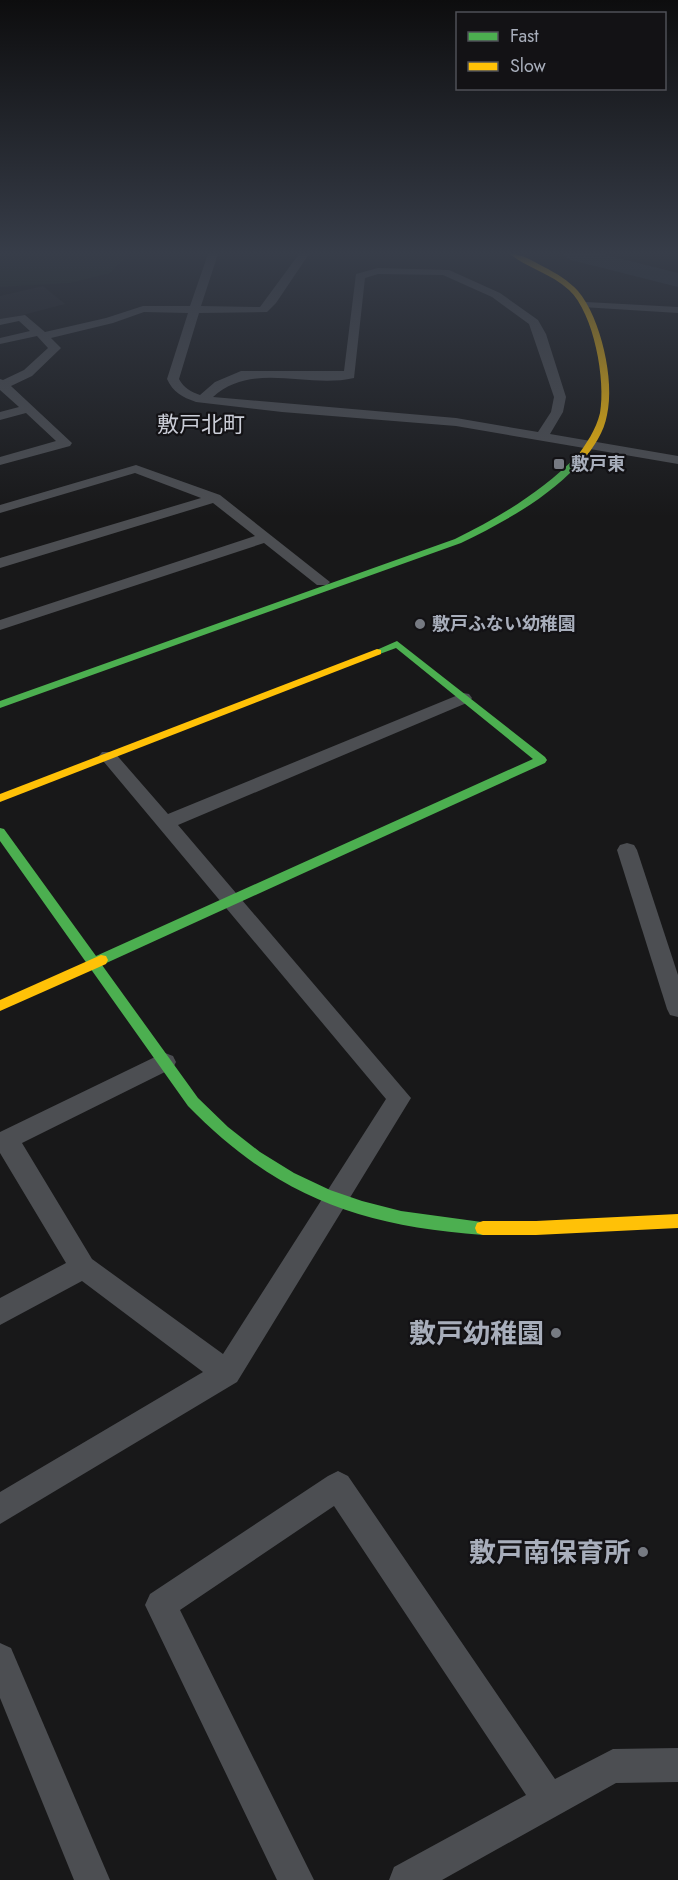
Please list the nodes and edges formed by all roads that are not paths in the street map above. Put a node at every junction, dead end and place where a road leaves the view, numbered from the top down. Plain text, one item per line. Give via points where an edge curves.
1 (49, 342) edge
2 (184, 342) edge
3 (353, 342) edge
4 (542, 342) edge
5 (597, 342) edge
6 (1, 384) edge
7 (202, 399) junction
8 (28, 408) junction
9 (0, 416) edge
10 (542, 436) junction
11 (591, 446) junction
12 (678, 460) edge
13 (0, 462) edge
14 (215, 498) junction
15 (0, 509) edge
16 (265, 538) junction
17 (0, 563) edge
18 (322, 582) dead end
19 (0, 625) edge
20 (464, 698) junction
21 (0, 705) edge
22 (108, 756) junction
23 (0, 798) edge
24 (165, 823) junction
25 (0, 832) edge
26 (627, 850) dead end
27 (231, 901) junction
28 (94, 963) junction
29 (671, 967) edge
30 (0, 1006) edge
31 (678, 1009) edge
32 (165, 1062) junction
33 (4, 1142) edge
34 (336, 1199) junction
35 (678, 1221) edge
36 (82, 1267) junction
37 (0, 1312) edge
38 (227, 1373) junction
39 (0, 1509) edge
40 (0, 1659) edge
41 (678, 1765) edge
42 (550, 1801) junction
43 (92, 1880) edge
44 (296, 1880) edge
45 (407, 1880) edge

1 - 6 street via 55,348 28,373
2 - 7 street via 173,379 187,395
3 - 7 street via 350,375 241,375 219,385
4 - 10 street via 560,397 557,412
5 - 11 street via 605,393 603,418
6 - 8 street
7 - 10 street via 456,422
8 - 9 street
8 - 13 street via 65,444
10 - 11 street
11 - 12 street
11 - 21 street via 554,485 495,524 458,541
14 - 15 street via 136,470
14 - 16 street
14 - 17 street
16 - 18 street
16 - 19 street
20 - 22 street via 397,644
20 - 24 street
20 - 27 street via 541,760
22 - 23 street
22 - 24 street
24 - 27 street
25 - 28 street
26 - 29 street
27 - 28 street
27 - 34 street via 399,1098
28 - 30 street
28 - 32 street
29 - 31 street
32 - 33 street
32 - 34 street via 193,1102 224,1135 262,1162
33 - 36 street
34 - 35 street via 393,1219 446,1227 501,1229
34 - 38 street
36 - 37 street
36 - 38 street
38 - 39 street
40 - 43 street
41 - 42 street via 613,1766
42 - 44 street via 338,1486 161,1605
42 - 45 street

